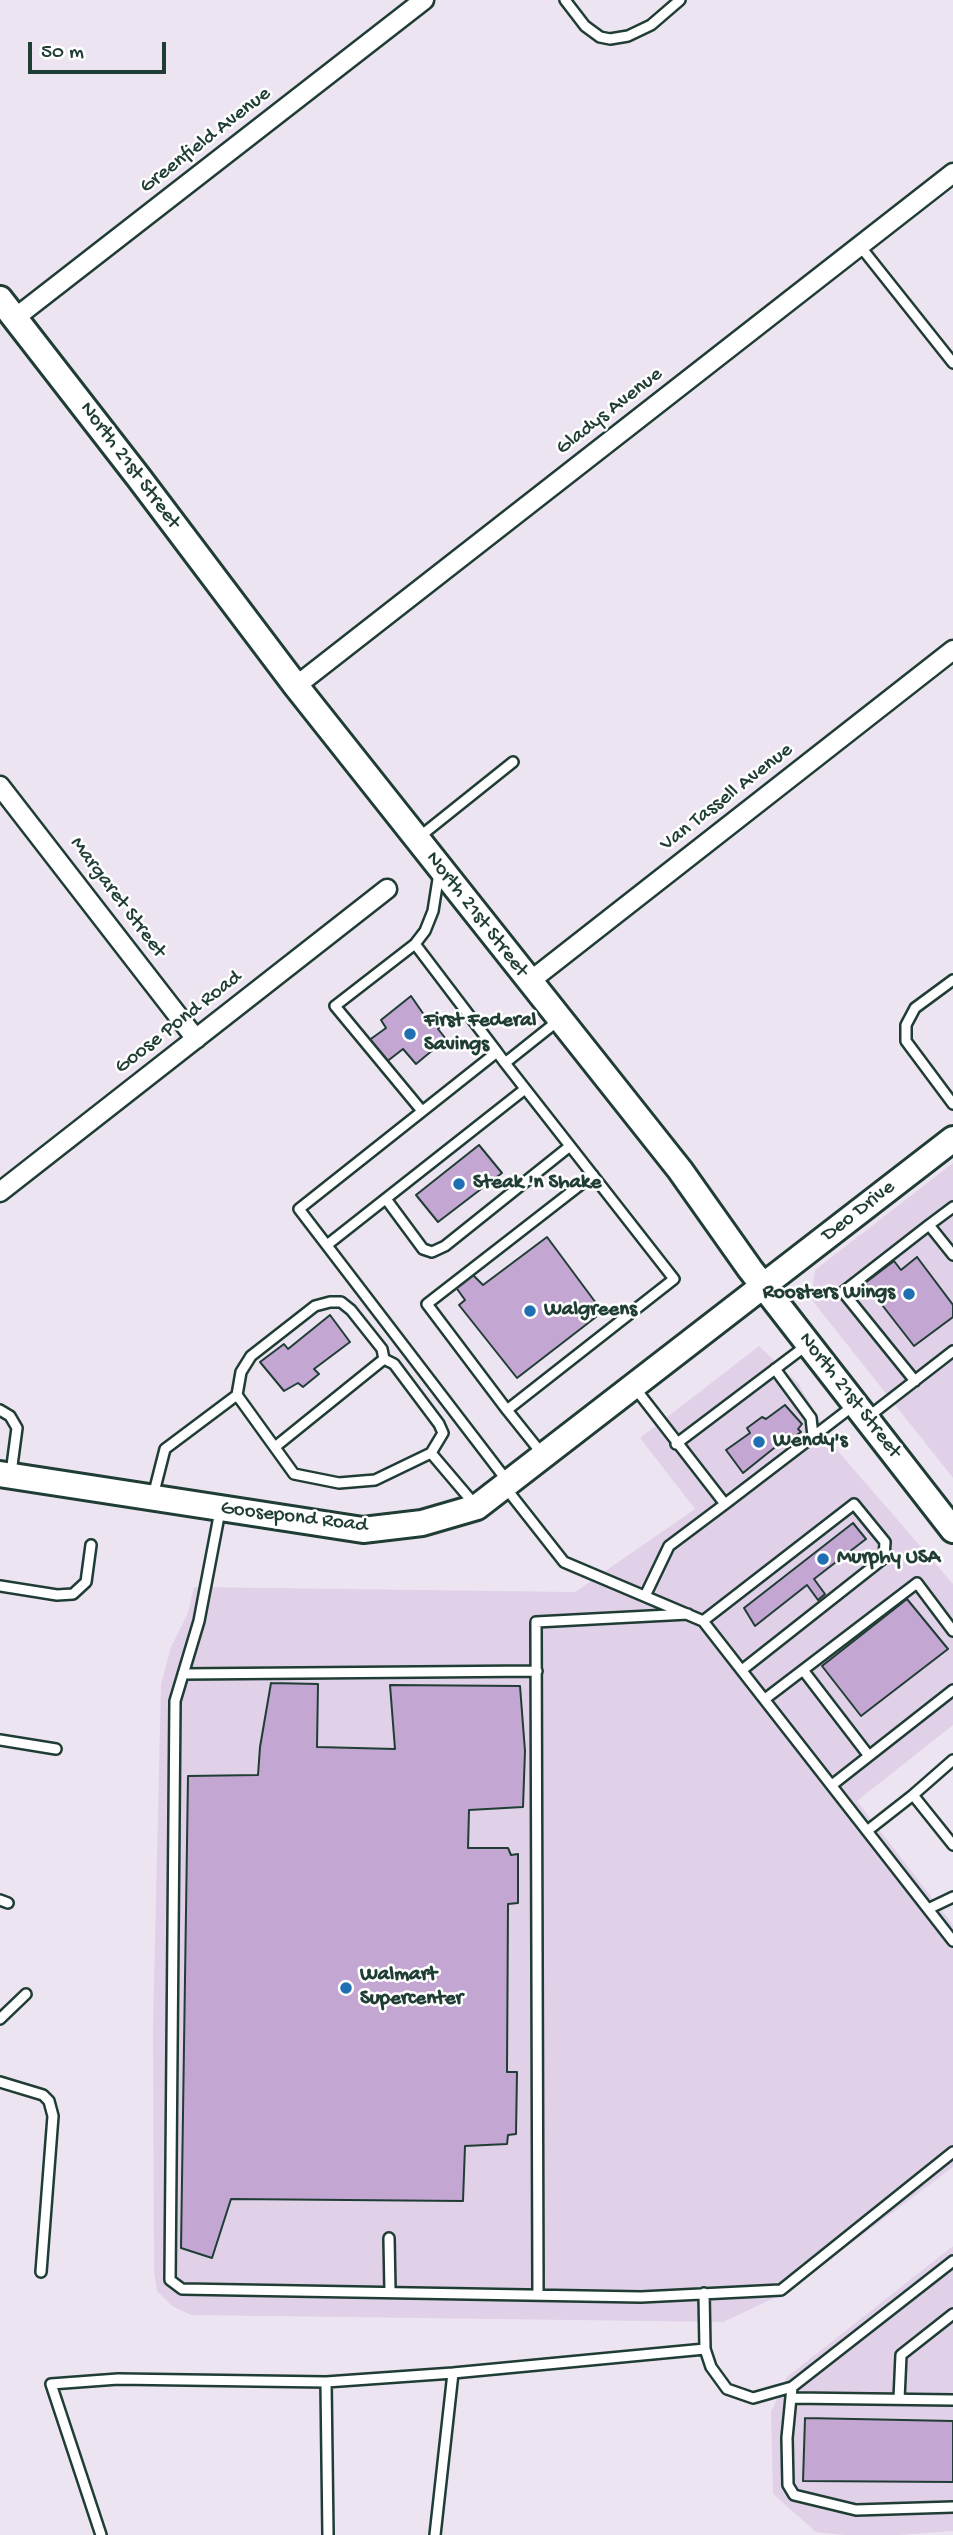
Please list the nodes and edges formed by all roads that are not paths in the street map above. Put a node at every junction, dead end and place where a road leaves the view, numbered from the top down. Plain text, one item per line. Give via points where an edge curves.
1 (424, 0) edge
2 (565, 0) edge
3 (680, 0) edge
4 (953, 173) edge
5 (860, 246) junction
6 (7, 308) edge
7 (953, 363) edge
8 (953, 650) edge
9 (296, 687) junction
10 (513, 762) dead end
11 (0, 786) edge
12 (417, 839) junction
13 (439, 868) junction
14 (387, 889) dead end
15 (415, 944) junction
16 (953, 980) edge
17 (529, 982) junction
18 (559, 1020) junction
19 (196, 1039) junction
20 (497, 1052) junction
21 (505, 1063) junction
22 (525, 1089) junction
23 (953, 1104) edge
24 (422, 1111) junction
25 (953, 1139) edge
26 (570, 1146) junction
27 (593, 1175) junction
28 (0, 1192) edge
29 (386, 1199) junction
30 (953, 1207) edge
31 (929, 1225) junction
32 (327, 1245) junction
33 (953, 1255) edge
34 (764, 1286) junction
35 (808, 1344) junction
36 (953, 1351) edge
37 (384, 1359) junction
38 (775, 1368) junction
39 (915, 1381) junction
40 (634, 1387) junction
41 (237, 1395) junction
42 (0, 1410) edge
43 (507, 1410) junction
44 (861, 1411) junction
45 (813, 1436) junction
46 (676, 1444) junction
47 (275, 1447) junction
48 (431, 1453) junction
49 (544, 1456) junction
50 (5, 1475) edge
51 (507, 1485) junction
52 (152, 1498) junction
53 (726, 1504) junction
54 (478, 1507) junction
55 (221, 1509) junction
56 (953, 1530) edge
57 (91, 1545) dead end
58 (0, 1587) edge
59 (645, 1596) junction
60 (688, 1614) junction
61 (704, 1621) junction
62 (953, 1631) edge
63 (742, 1670) junction
64 (803, 1670) junction
65 (537, 1671) junction
66 (183, 1674) junction
67 (953, 1690) edge
68 (765, 1699) junction
69 (0, 1740) edge
70 (56, 1749) dead end
71 (869, 1756) junction
72 (953, 1760) edge
73 (832, 1785) junction
74 (913, 1795) junction
75 (867, 1831) junction
76 (953, 1845) edge
77 (953, 1897) edge
78 (928, 1909) junction
79 (953, 1941) edge
80 (26, 1994) dead end
81 (0, 2019) edge
82 (0, 2082) edge
83 (953, 2152) edge
84 (389, 2238) dead end
85 (953, 2261) edge
86 (41, 2272) dead end
87 (390, 2291) junction
88 (704, 2294) junction
89 (538, 2295) junction
90 (953, 2314) edge
91 (705, 2349) junction
92 (453, 2373) junction
93 (326, 2382) junction
94 (792, 2387) junction
95 (791, 2398) junction
96 (899, 2399) junction
97 (953, 2400) edge
98 (953, 2507) edge
99 (101, 2535) edge
100 (328, 2535) edge
101 (435, 2535) edge

1 - 6 street, Greenfield Avenue
2 - 3 lane via 585,26 610,39 651,26
4 - 5 street, Gladys Avenue
5 - 7 lane
5 - 9 street, Gladys Avenue
6 - 9 main road, North 21st Street
8 - 17 street, Van Tassell Avenue
9 - 12 main road, North 21st Street
10 - 12 lane
11 - 19 street, Margaret Street
12 - 13 main road, North 21st Street
13 - 15 lane via 433,911
13 - 17 main road, North 21st Street
14 - 19 street, Goose Pond Road
15 - 20 lane
15 - 24 lane via 335,1006
16 - 23 lane via 915,1009 906,1025 906,1041
17 - 18 main road, North 21st Street
18 - 21 lane
18 - 34 main road, North 21st Street via 680,1170
19 - 28 street, Goose Pond Road
20 - 21 lane
20 - 24 lane
21 - 22 lane
22 - 26 lane
22 - 29 lane
24 - 32 lane via 299,1209
25 - 34 main road, Deo Drive
26 - 27 lane
26 - 29 lane via 432,1252 423,1250
27 - 43 lane via 428,1304
27 - 43 lane via 674,1279
29 - 32 lane
30 - 31 lane
31 - 33 lane
31 - 39 lane via 843,1292
32 - 51 lane
34 - 35 main road, North 21st Street
34 - 40 main road, Goosepond Road
35 - 38 lane
35 - 44 main road, North 21st Street
36 - 39 lane
37 - 41 lane via 382,1349 351,1310 341,1302 330,1302 315,1306 251,1356 241,1372
37 - 47 lane
37 - 48 lane via 394,1364 439,1424 443,1433
38 - 45 lane via 811,1418
38 - 46 lane
39 - 44 lane
40 - 46 lane
40 - 49 main road, Goosepond Road
41 - 47 lane
41 - 52 lane via 165,1449
42 - 50 lane via 17,1428
43 - 49 lane
44 - 45 lane
44 - 56 main road, North 21st Street
45 - 53 lane
46 - 53 lane
47 - 48 lane via 294,1474 339,1483 375,1480
48 - 54 lane
49 - 51 main road, Goosepond Road
50 - 52 main road, Goosepond Road
51 - 54 main road, Goosepond Road
51 - 59 lane via 564,1562
52 - 55 main road, Goosepond Road
53 - 59 lane via 669,1546
54 - 55 main road, Goosepond Road via 422,1522 363,1530
55 - 66 lane via 199,1621
57 - 58 lane via 86,1582 73,1594
59 - 60 lane
60 - 61 lane
60 - 65 lane via 537,1622
61 - 63 lane
61 - 63 lane via 854,1504 885,1542 884,1558
62 - 64 lane via 917,1583
63 - 68 lane
64 - 68 lane
64 - 71 lane
65 - 66 lane
65 - 89 lane
66 - 87 lane via 175,1701 170,2280 182,2289
67 - 71 lane
68 - 73 lane
69 - 70 lane
71 - 73 lane
72 - 74 lane
73 - 75 lane
74 - 75 lane
74 - 76 lane
75 - 78 lane
77 - 78 lane
78 - 79 lane
80 - 81 lane
82 - 86 lane via 43,2095 53,2116
83 - 88 lane via 780,2290
84 - 87 lane
85 - 94 lane
87 - 89 lane
88 - 89 lane
88 - 91 lane
90 - 96 lane via 901,2356
91 - 92 lane
91 - 94 lane via 727,2389 753,2398
92 - 93 lane
92 - 101 lane
93 - 99 lane via 118,2379 51,2384
93 - 100 lane
94 - 95 lane
95 - 96 lane
95 - 98 lane via 787,2438 789,2485 794,2495 856,2510
96 - 97 lane

